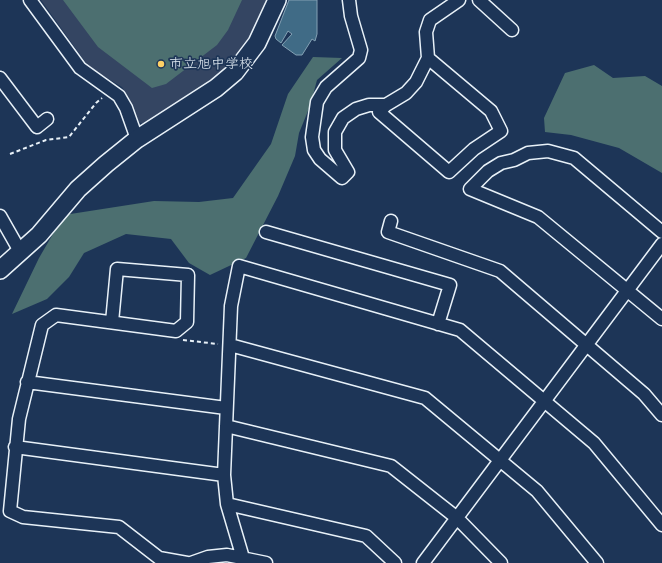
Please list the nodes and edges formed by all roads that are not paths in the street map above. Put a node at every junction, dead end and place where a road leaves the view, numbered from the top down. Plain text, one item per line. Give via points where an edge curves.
1 (30, 0) edge
2 (276, 0) edge
3 (349, 0) edge
4 (459, 0) edge
5 (479, 0) edge
6 (512, 30) dead end
7 (428, 58) junction
8 (0, 78) edge
9 (386, 105) junction
10 (47, 119) dead end
11 (137, 139) junction
12 (0, 216) edge
13 (392, 220) dead end
14 (266, 232) dead end
15 (662, 232) edge
16 (662, 244) edge
17 (21, 253) junction
18 (0, 270) edge
19 (627, 290) junction
20 (662, 319) edge
21 (112, 322) junction
22 (438, 324) junction
23 (587, 344) junction
24 (230, 345) junction
25 (27, 382) junction
26 (544, 401) junction
27 (226, 408) junction
28 (662, 415) edge
29 (226, 426) junction
30 (15, 447) junction
31 (500, 460) junction
32 (224, 475) junction
33 (227, 504) junction
34 (5, 509) edge
35 (457, 518) junction
36 (662, 525) edge
37 (248, 560) edge
38 (187, 563) edge
39 (191, 563) edge
40 (266, 563) edge
41 (395, 563) edge
42 (423, 563) edge
43 (500, 563) edge
44 (597, 563) edge

1 - 11 street via 80,68 113,91 126,108
2 - 11 street via 257,43 235,72 216,88
3 - 9 street via 361,50 359,58 326,86 317,102 312,137 314,150 320,159 342,178 348,172 335,150 335,132 343,118 356,109 369,105
4 - 7 street via 430,20 426,32
5 - 6 street
7 - 9 street via 416,82 406,93
7 - 9 street via 491,112 501,131 474,149 449,172 380,112
8 - 10 street via 36,126
11 - 17 street via 78,189
12 - 17 street
13 - 23 street via 388,232 500,271
14 - 22 street via 450,284
15 - 19 street via 574,158 548,151 528,153 500,163 470,189 538,217
16 - 19 street
17 - 18 street
19 - 20 street
19 - 23 street
21 - 21 street via 176,331 187,322 188,275 117,269
21 - 25 street via 56,315 42,325
22 - 24 street via 239,266 232,306
22 - 26 street via 460,330
23 - 26 street
23 - 28 street via 644,394
24 - 27 street
24 - 31 street via 425,398
25 - 27 street
25 - 30 street
26 - 31 street
26 - 36 street via 594,443
27 - 29 street
29 - 32 street
29 - 35 street via 391,466
30 - 32 street
30 - 34 street
31 - 35 street
31 - 44 street via 537,491
32 - 33 street
33 - 37 street
33 - 41 street via 366,536
34 - 38 street via 23,517 119,527 159,558
35 - 42 street
35 - 43 street
37 - 39 street via 218,555
37 - 40 street

